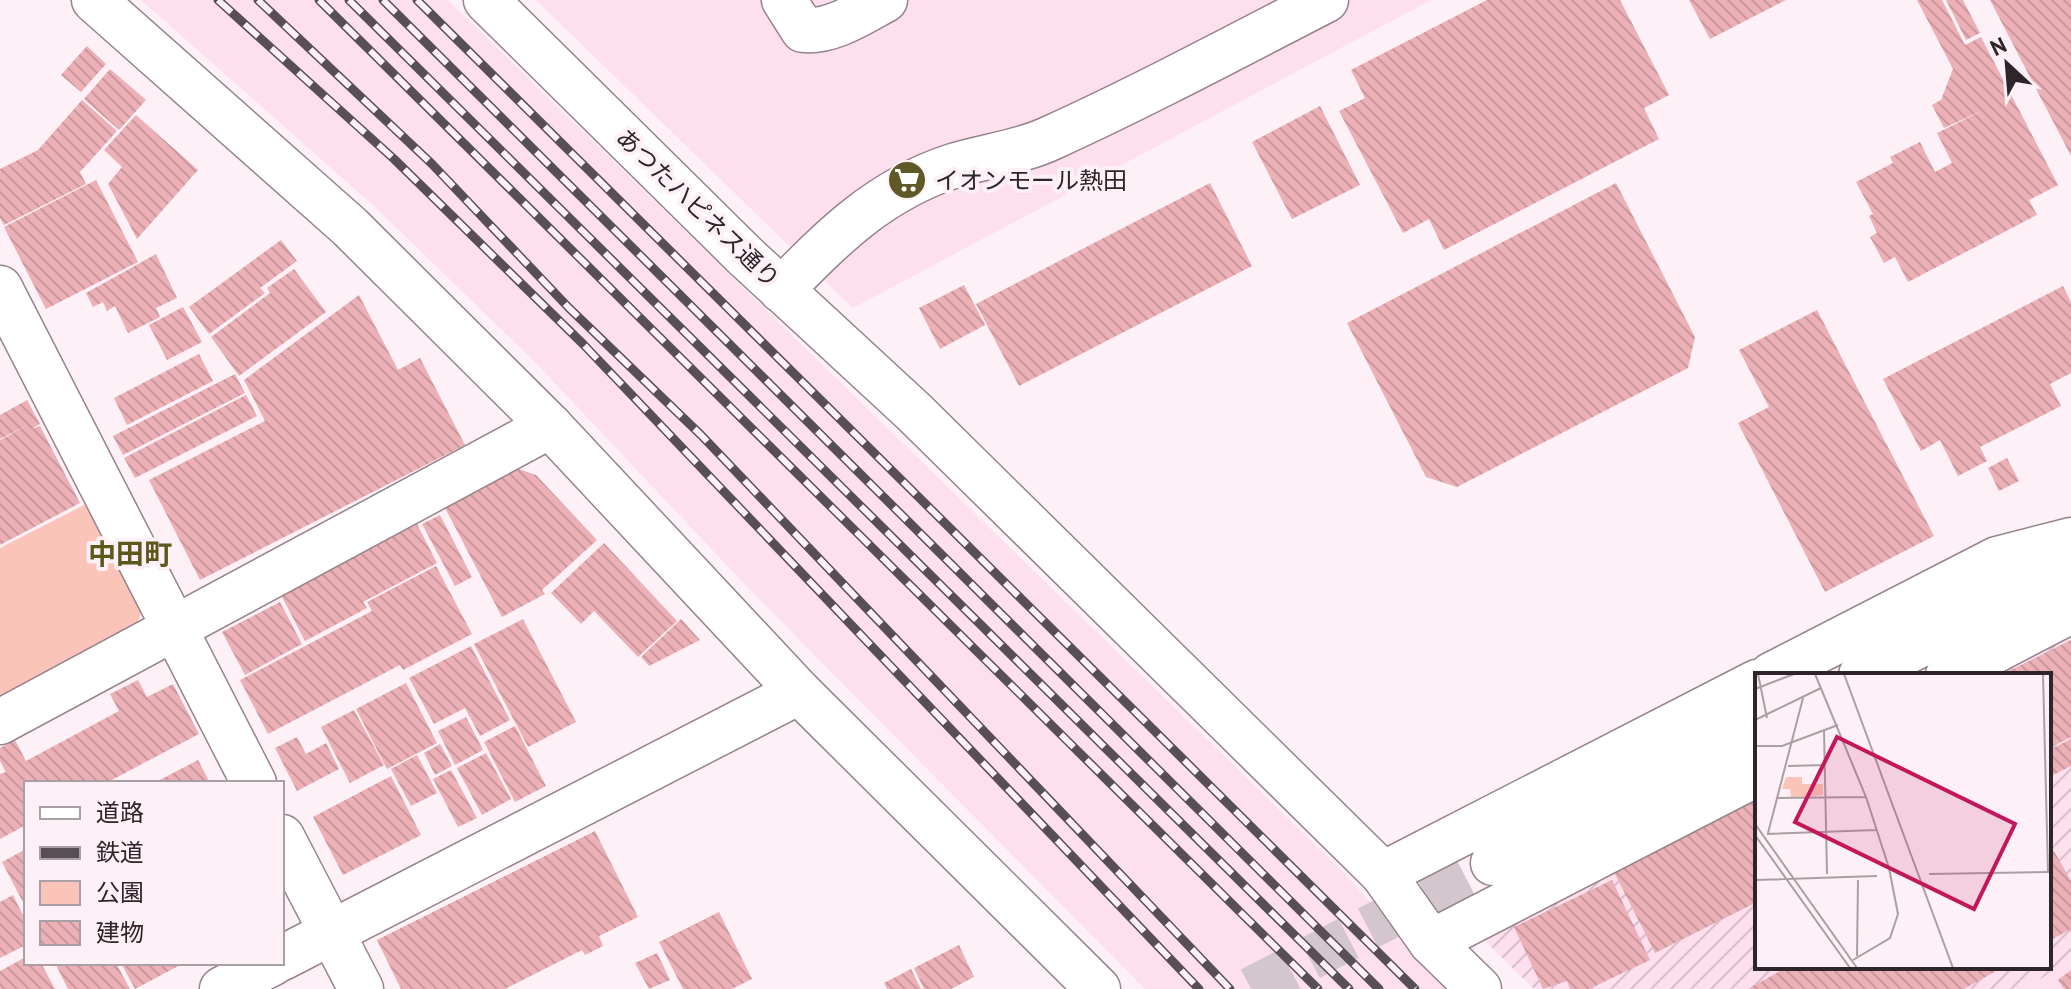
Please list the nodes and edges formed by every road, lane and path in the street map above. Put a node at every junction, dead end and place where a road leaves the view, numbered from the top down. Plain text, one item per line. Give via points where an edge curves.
1 (94, 0) edge
2 (486, 0) edge
3 (784, 0) edge
4 (885, 0) edge
5 (1326, 0) edge
6 (781, 290) junction
7 (5, 309) edge
8 (550, 426) junction
9 (2071, 540) edge
10 (2071, 568) edge
11 (2071, 611) edge
12 (175, 628) junction
13 (1775, 673) edge
14 (1865, 673) edge
15 (1952, 673) edge
16 (1755, 683) edge
17 (799, 692) junction
18 (0, 722) edge
19 (1755, 729) edge
20 (1755, 775) edge
21 (253, 781) edge
22 (284, 841) edge
23 (1493, 863) tunnel mouth
24 (1383, 874) junction
25 (331, 933) junction
26 (1431, 942) junction
27 (284, 957) edge
28 (269, 965) edge
29 (222, 989) edge
30 (361, 989) edge
31 (1098, 989) edge
32 (1479, 989) edge

1 - 8 street via 350,227
2 - 6 street, あつたハピネス通り
3 - 4 street via 807,31 831,27
5 - 6 street via 1048,139 949,167 867,209 842,227
6 - 24 street, あつたハピネス通り via 914,412
7 - 12 street
8 - 12 street
8 - 17 street
9 - 13 street via 1997,559
10 - 14 street
11 - 15 street
12 - 18 street
12 - 21 street
16 - 24 street
17 - 25 street
17 - 31 street
19 - 23 street
20 - 26 street
22 - 25 street
24 - 26 street, あつたハピネス通り
25 - 27 street
25 - 30 street
26 - 32 street, あつたハピネス通り
28 - 29 street

